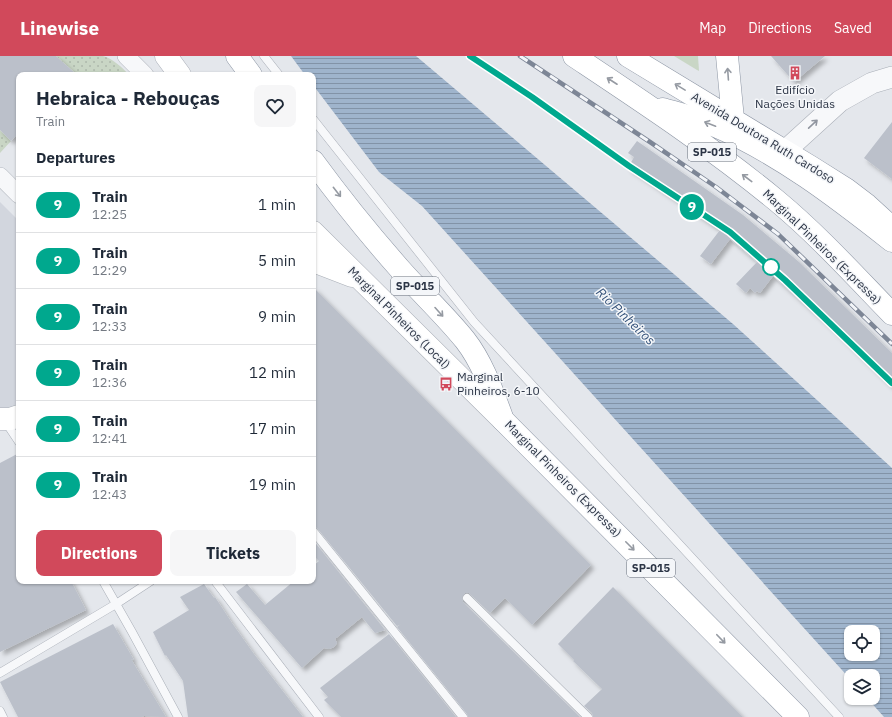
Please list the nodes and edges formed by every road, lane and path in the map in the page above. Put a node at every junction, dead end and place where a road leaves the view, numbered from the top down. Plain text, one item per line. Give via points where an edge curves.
1 (126, 56) edge
2 (166, 56) edge
3 (237, 56) edge
4 (264, 56) edge
5 (574, 56) edge
6 (628, 56) edge
7 (727, 56) edge
8 (142, 72) edge
9 (178, 72) edge
10 (249, 72) edge
11 (277, 72) edge
12 (892, 77) edge
13 (645, 103) junction
14 (733, 119) junction
15 (316, 123) edge
16 (785, 151) junction
17 (316, 165) edge
18 (0, 176) edge
19 (16, 192) edge
20 (892, 228) edge
21 (316, 235) edge
22 (892, 241) edge
23 (316, 262) edge
24 (361, 280) junction
25 (892, 314) edge
26 (503, 420) junction
27 (9, 421) edge
28 (16, 436) edge
29 (316, 535) edge
30 (105, 584) edge
31 (146, 584) edge
32 (217, 584) edge
33 (467, 598) dead end
34 (116, 604) junction
35 (0, 673) edge
36 (0, 711) edge
37 (3, 717) edge
38 (178, 717) edge
39 (319, 717) edge
40 (463, 717) edge
41 (588, 717) edge
42 (798, 717) edge
43 (839, 717) edge

1 - 8 street
2 - 9 main road
3 - 10 main road
4 - 11 lane
13 -> 5 main road, Marginal Pinheiros (Expressa) / SP-015
14 -> 6 main road, Avenida Doutora Ruth Cardoso
14 -> 7 main road
16 -> 12 street via 840,101 872,83
22 -> 13 main road via 817,185 757,146 712,124
25 -> 13 main road, Marginal Pinheiros (Expressa) / SP-015 via 778,202
14 - 16 main road, Avenida Doutora Ruth Cardoso
15 - 43 lane via 474,322
16 - 20 main road, Avenida Doutora Ruth Cardoso via 846,189
17 -> 26 main road, Marginal Pinheiros (Expressa) / SP-015 via 398,268 465,341 478,360
18 - 19 street
21 - 24 main road, Marginal Pinheiros (Local)
23 - 24 main road
24 - 26 main road, Marginal Pinheiros (Local)
26 -> 42 main road, Marginal Pinheiros (Expressa) / SP-015
27 - 28 lane
29 - 40 lane
30 - 34 lane
31 - 34 lane
32 - 39 lane
33 - 41 lane
34 - 35 lane
34 - 38 lane
36 - 37 lane

